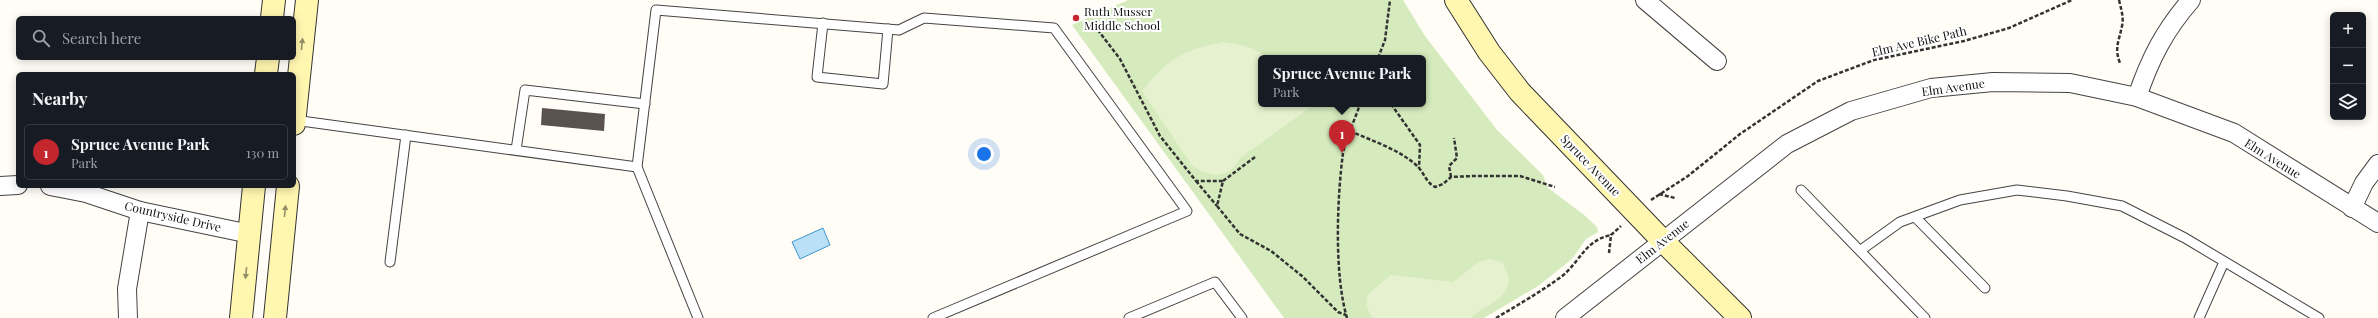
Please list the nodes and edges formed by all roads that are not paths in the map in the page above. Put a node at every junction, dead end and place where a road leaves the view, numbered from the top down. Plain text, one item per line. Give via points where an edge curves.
1 (274, 0) edge
2 (307, 0) edge
3 (1456, 0) edge
4 (1645, 0) edge
5 (2191, 0) edge
6 (272, 16) edge
7 (823, 24) junction
8 (888, 29) junction
9 (268, 60) edge
10 (1717, 61) dead end
11 (266, 72) edge
12 (2137, 97) junction
13 (296, 102) edge
14 (645, 104) junction
15 (296, 120) edge
16 (406, 135) junction
17 (516, 150) junction
18 (2378, 164) edge
19 (637, 167) junction
20 (16, 185) edge
21 (0, 186) edge
22 (60, 188) edge
23 (254, 188) edge
24 (288, 188) edge
25 (1801, 190) dead end
26 (2352, 208) junction
27 (140, 211) junction
28 (1915, 217) junction
29 (2378, 223) edge
30 (250, 234) junction
31 (1662, 240) junction
32 (1861, 250) junction
33 (390, 262) dead end
34 (2224, 262) junction
35 (1985, 288) dead end
36 (128, 318) edge
37 (241, 318) edge
38 (275, 318) edge
39 (698, 318) edge
40 (932, 318) edge
41 (1129, 318) edge
42 (1242, 318) edge
43 (1565, 318) edge
44 (1740, 318) edge
45 (1925, 318) edge
46 (2199, 318) edge
47 (2319, 318) edge

1 - 6 street
13 -> 2 street
3 - 31 street, Spruce Avenue via 1520,92
4 - 10 street
5 - 12 street via 2171,23 2147,70
7 - 8 lane
7 - 8 lane via 818,77 883,84
7 - 14 lane via 656,10
8 - 40 lane via 899,30 924,18 1054,28 1187,211
9 - 11 street
12 - 26 street, Elm Avenue via 2234,133
12 - 31 street, Elm Avenue via 2070,83 1992,82 1931,88 1851,111 1787,144
14 - 17 lane via 525,90
14 - 19 lane
15 - 16 lane
16 - 17 lane
16 - 33 lane
17 - 19 lane
18 - 26 street via 2364,183
19 - 39 lane
20 - 21 street
22 - 27 street, Countryside Drive via 86,193
23 - 30 street
38 -> 24 street
25 - 32 lane
26 - 29 street, Elm Avenue
27 - 30 street, Countryside Drive
27 - 36 street via 127,289
28 - 32 lane via 1900,222
28 - 34 lane via 1960,200 2017,190 2067,196 2122,206 2185,238
28 - 35 lane
30 -> 37 street
31 - 43 street, Elm Avenue
31 - 44 street, Spruce Avenue
32 - 45 lane
34 - 46 lane
34 - 47 lane
41 - 42 lane via 1215,282

